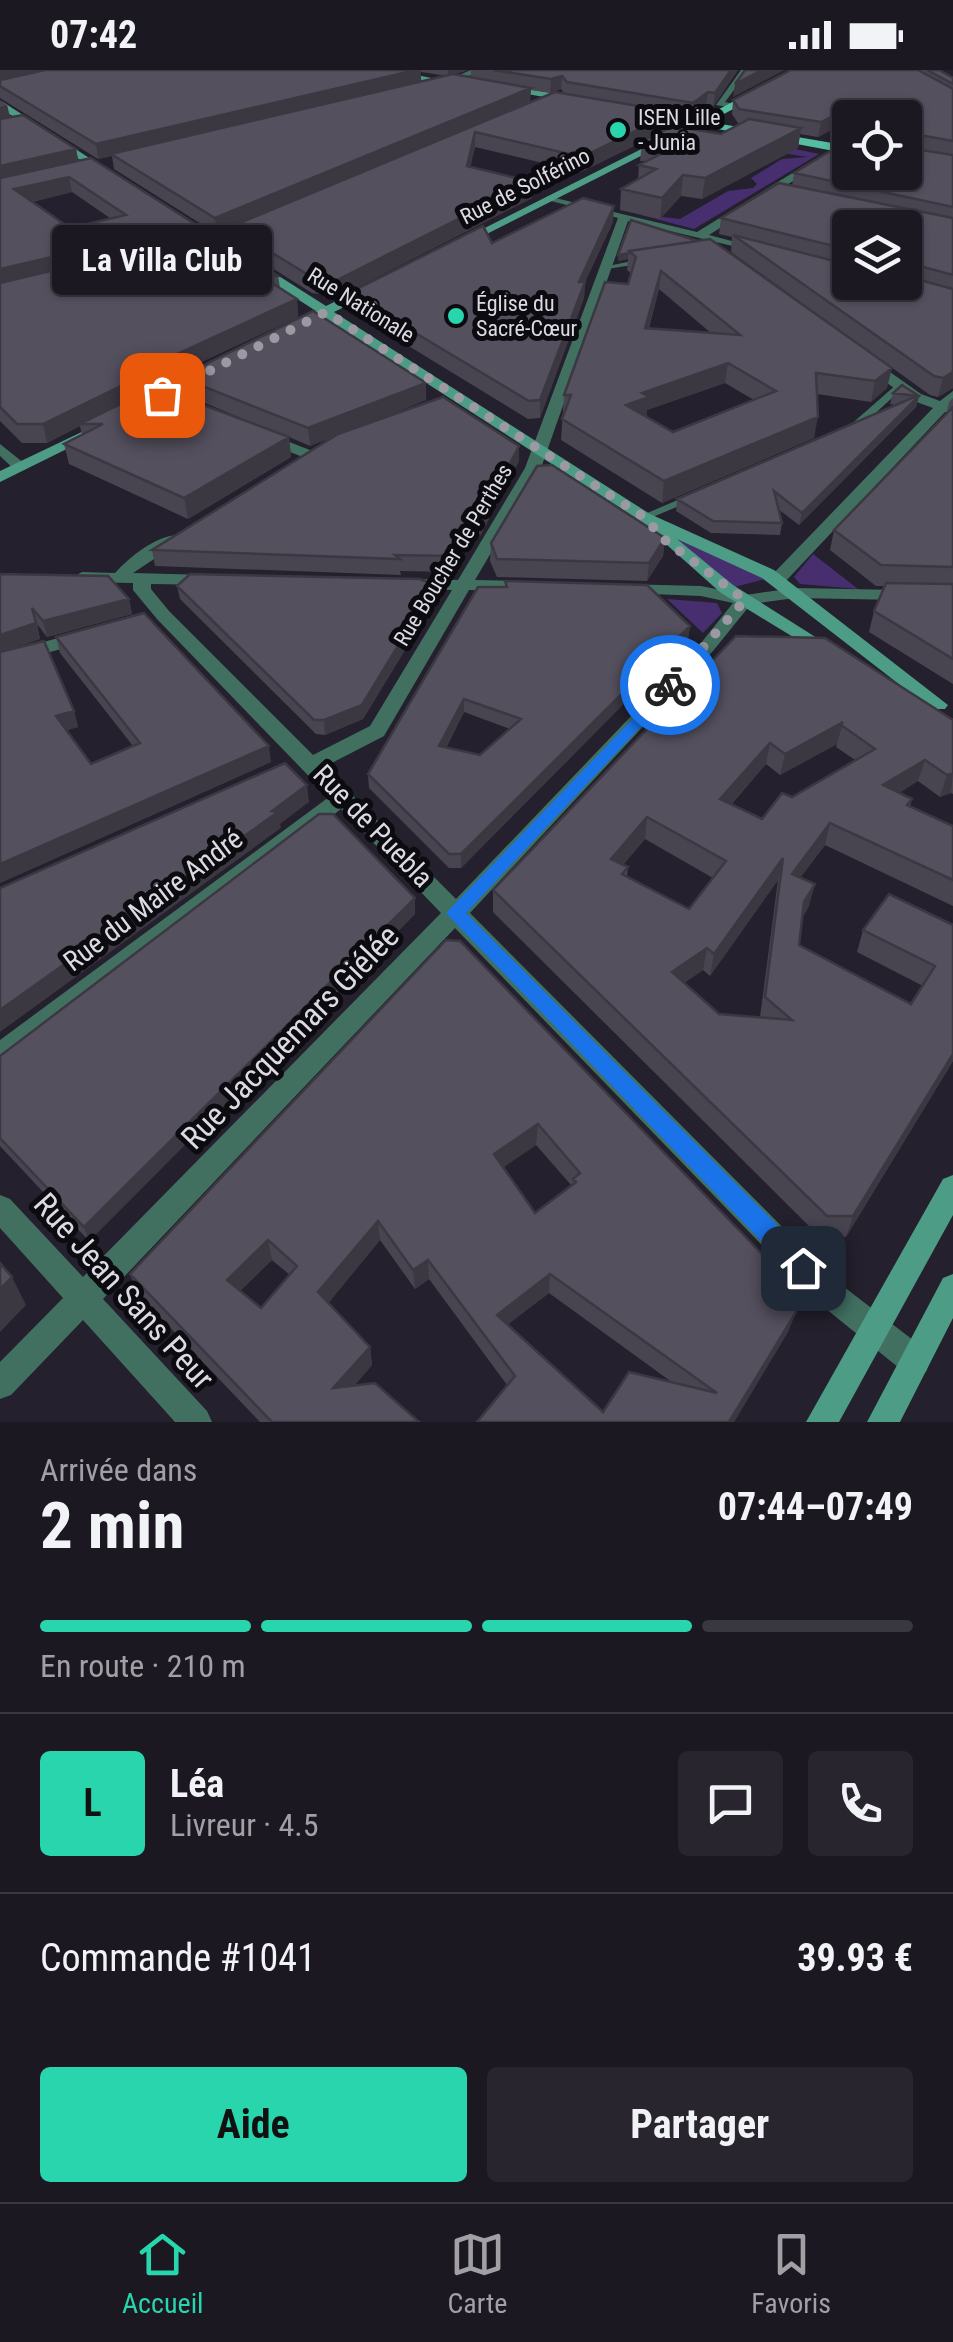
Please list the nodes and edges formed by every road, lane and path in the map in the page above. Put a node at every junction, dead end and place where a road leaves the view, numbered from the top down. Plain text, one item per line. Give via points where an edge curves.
1 (376, 70) edge
2 (400, 70) edge
3 (479, 70) edge
4 (745, 70) edge
5 (802, 70) edge
6 (454, 81) junction
7 (475, 85) edge
8 (733, 85) junction
9 (492, 88) edge
10 (765, 88) junction
11 (421, 89) edge
12 (586, 103) edge
13 (0, 104) edge
14 (731, 106) junction
15 (679, 119) edge
16 (28, 122) junction
17 (700, 123) junction
18 (13, 125) edge
19 (832, 145) edge
20 (832, 156) edge
21 (114, 162) edge
22 (96, 166) junction
23 (78, 170) edge
24 (124, 184) edge
25 (772, 190) junction
26 (802, 196) edge
27 (552, 198) junction
28 (624, 218) junction
29 (699, 236) junction
30 (446, 251) edge
31 (774, 255) edge
32 (241, 258) edge
33 (658, 259) edge
34 (727, 261) edge
35 (607, 267) junction
36 (386, 282) edge
37 (326, 312) junction
38 (302, 324) edge
39 (853, 352) edge
40 (239, 355) edge
41 (900, 386) junction
42 (162, 395) junction
43 (458, 396) junction
44 (182, 403) edge
45 (437, 404) edge
46 (949, 404) edge
47 (129, 412) edge
48 (112, 421) edge
49 (255, 433) edge
50 (831, 439) edge
51 (0, 448) edge
52 (542, 450) junction
53 (294, 465) edge
54 (20, 467) junction
55 (0, 477) edge
56 (710, 489) edge
57 (644, 517) junction
58 (194, 526) edge
59 (68, 577) edge
60 (131, 578) junction
61 (231, 580) edge
62 (777, 580) junction
63 (389, 584) edge
64 (464, 586) junction
65 (544, 587) edge
66 (602, 588) edge
67 (796, 592) junction
68 (953, 596) edge
69 (745, 600) junction
70 (91, 635) edge
71 (0, 660) edge
72 (946, 710) edge
73 (310, 761) junction
74 (280, 770) edge
75 (344, 796) junction
76 (455, 913) junction
77 (0, 1054) edge
78 (953, 1188) edge
79 (0, 1208) edge
80 (953, 1288) edge
81 (83, 1298) junction
82 (873, 1331) junction
83 (914, 1361) junction
84 (0, 1384) edge
85 (196, 1422) edge
86 (822, 1422) edge
87 (883, 1422) edge

1 - 6 street
2 - 6 street
3 - 6 street
4 - 8 street
5 - 10 main road, Rue de Solférino
6 - 7 street
6 - 11 street
8 - 10 street
8 - 14 street via 719,103
9 - 12 street
10 - 14 main road, Rue de Solférino
13 - 16 street
14 - 17 main road, Rue de Solférino
15 - 17 street
16 - 18 street
16 - 22 street
17 - 19 main road
17 - 27 street, Rue de Solférino
20 - 25 street
21 - 22 street
22 - 23 street
22 - 24 street
25 - 26 street
25 - 29 street
27 - 28 street
27 - 30 street, Rue de Solférino
28 - 29 street
28 - 35 street, Rue Boucher de Perthes
29 - 31 street
29 - 34 street
32 - 37 street, Rue Nationale
33 - 35 lane
35 - 52 street, Rue Boucher de Perthes
36 - 37 street
37 - 38 street
37 - 43 street, Rue Nationale
39 - 41 street
40 - 42 street
41 - 46 street
41 - 50 lane
42 - 44 street
42 - 47 street
43 - 45 street
43 - 52 street, Rue Nationale
46 - 62 street
48 - 54 street
49 - 53 street via 316,452
51 - 54 street
52 - 57 street, Rue Nationale
52 - 64 street, Rue Boucher de Perthes
54 - 55 street
56 - 57 lane
57 - 62 street, Rue Nationale
57 - 69 street, Rue Nationale
58 - 60 street via 132,564
59 - 60 street
60 - 61 street
60 - 73 street, Rue de Puebla via 154,617
62 - 67 street, Rue Nationale
63 - 64 street
64 - 65 street
64 - 73 street, Rue Boucher de Perthes via 377,731
66 - 69 street via 691,590
67 - 68 street
67 - 69 street
67 - 72 street, Rue Nationale
69 - 72 street, Rue Nationale
69 - 76 street, Rue Jacquemars Giélée
70 - 71 street
73 - 74 street, Rue Boucher de Perthes
73 - 75 street, Rue de Puebla
75 - 76 street, Rue de Puebla
75 - 77 street, Rue du Maire André
76 - 81 street, Rue Jacquemars Giélée
76 - 82 street, Rue de Puebla
78 - 82 street
79 - 81 street, Rue Jean Sans Peur
80 - 83 street
81 - 84 street, Rue Jacquemars Giélée
81 - 85 street, Rue Jean Sans Peur
82 - 83 street, Rue de Puebla
82 - 86 street
83 - 87 street

